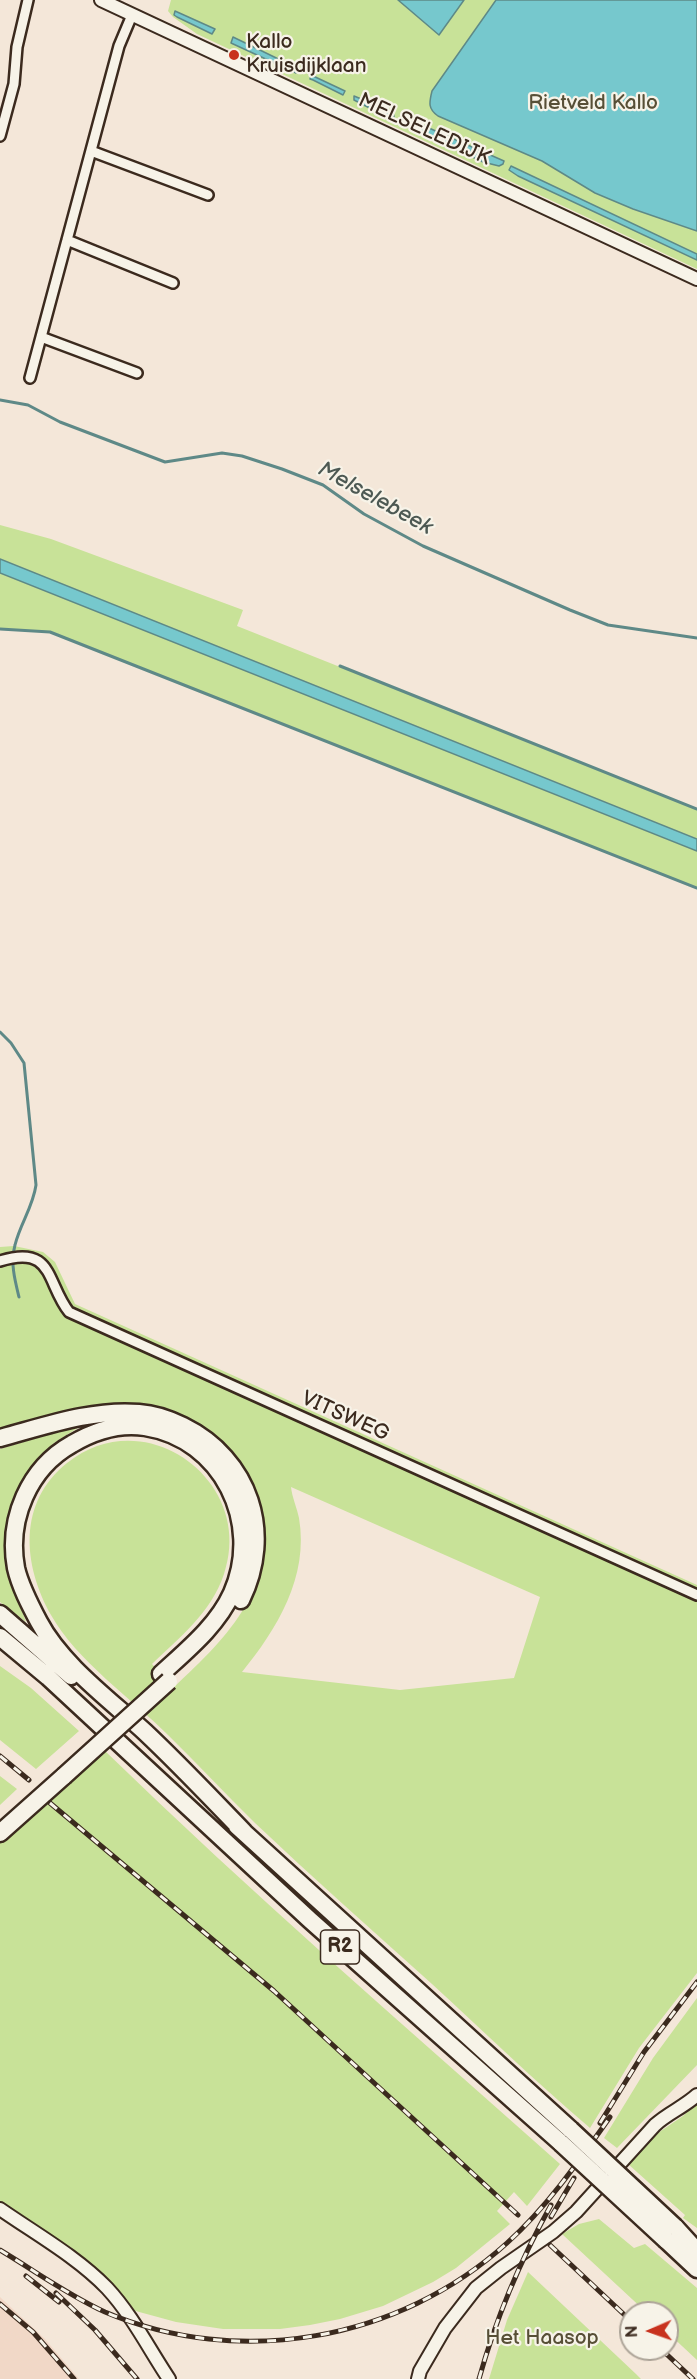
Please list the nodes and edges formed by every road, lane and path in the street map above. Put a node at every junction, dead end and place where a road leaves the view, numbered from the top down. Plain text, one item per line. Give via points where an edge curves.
1 (28, 0) edge
2 (101, 0) edge
3 (132, 15) junction
4 (0, 136) edge
5 (91, 151) junction
6 (208, 195) dead end
7 (67, 240) junction
8 (697, 279) edge
9 (173, 283) dead end
10 (41, 337) junction
11 (137, 374) dead end
12 (30, 378) dead end
13 (2, 1260) edge
14 (0, 1438) edge
15 (697, 1595) edge
16 (0, 1614) edge
17 (0, 1637) edge
18 (0, 1649) edge
19 (165, 1678) junction
20 (123, 1746) junction
21 (60, 1773) junction
22 (0, 1820) edge
23 (244, 1832) junction
24 (0, 1833) edge
25 (697, 2087) edge
26 (697, 2095) edge
27 (664, 2117) junction
28 (566, 2137) junction
29 (0, 2209) edge
30 (670, 2234) junction
31 (697, 2244) edge
32 (697, 2251) edge
33 (697, 2269) edge
34 (169, 2379) edge
35 (418, 2379) edge

1 - 4 street
2 - 3 main road, MELSELEDIJK
3 - 5 street via 119,46
3 - 8 main road, MELSELEDIJK
5 - 6 street
5 - 7 street
7 - 9 street
7 - 10 street
10 - 11 street
10 - 12 street
13 - 15 street, VITSWEG via 19,1257 38,1261 47,1268 69,1312
14 - 19 highway via 113,1412 142,1413 171,1420 202,1436 233,1467 242,1481 255,1526 251,1577 220,1632
16 - 23 highway, R2
17 - 20 highway, R2
18 - 20 highway
19 - 21 highway, bridge
19 - 23 highway via 205,1633 231,1595 243,1549 237,1505 214,1465 186,1441 144,1427 90,1433 59,1451 26,1492 16,1524 20,1582 39,1623 56,1647
20 - 28 highway, R2 via 310,1920
21 - 22 highway
21 - 24 highway
23 - 28 highway, R2
25 - 27 main road
26 - 27 main road
27 - 35 main road via 576,2212 476,2288 445,2328
28 - 30 highway, R2, bridge
29 - 34 main road via 74,2260 105,2287
30 - 31 highway
30 - 32 highway
30 - 33 highway, R2

